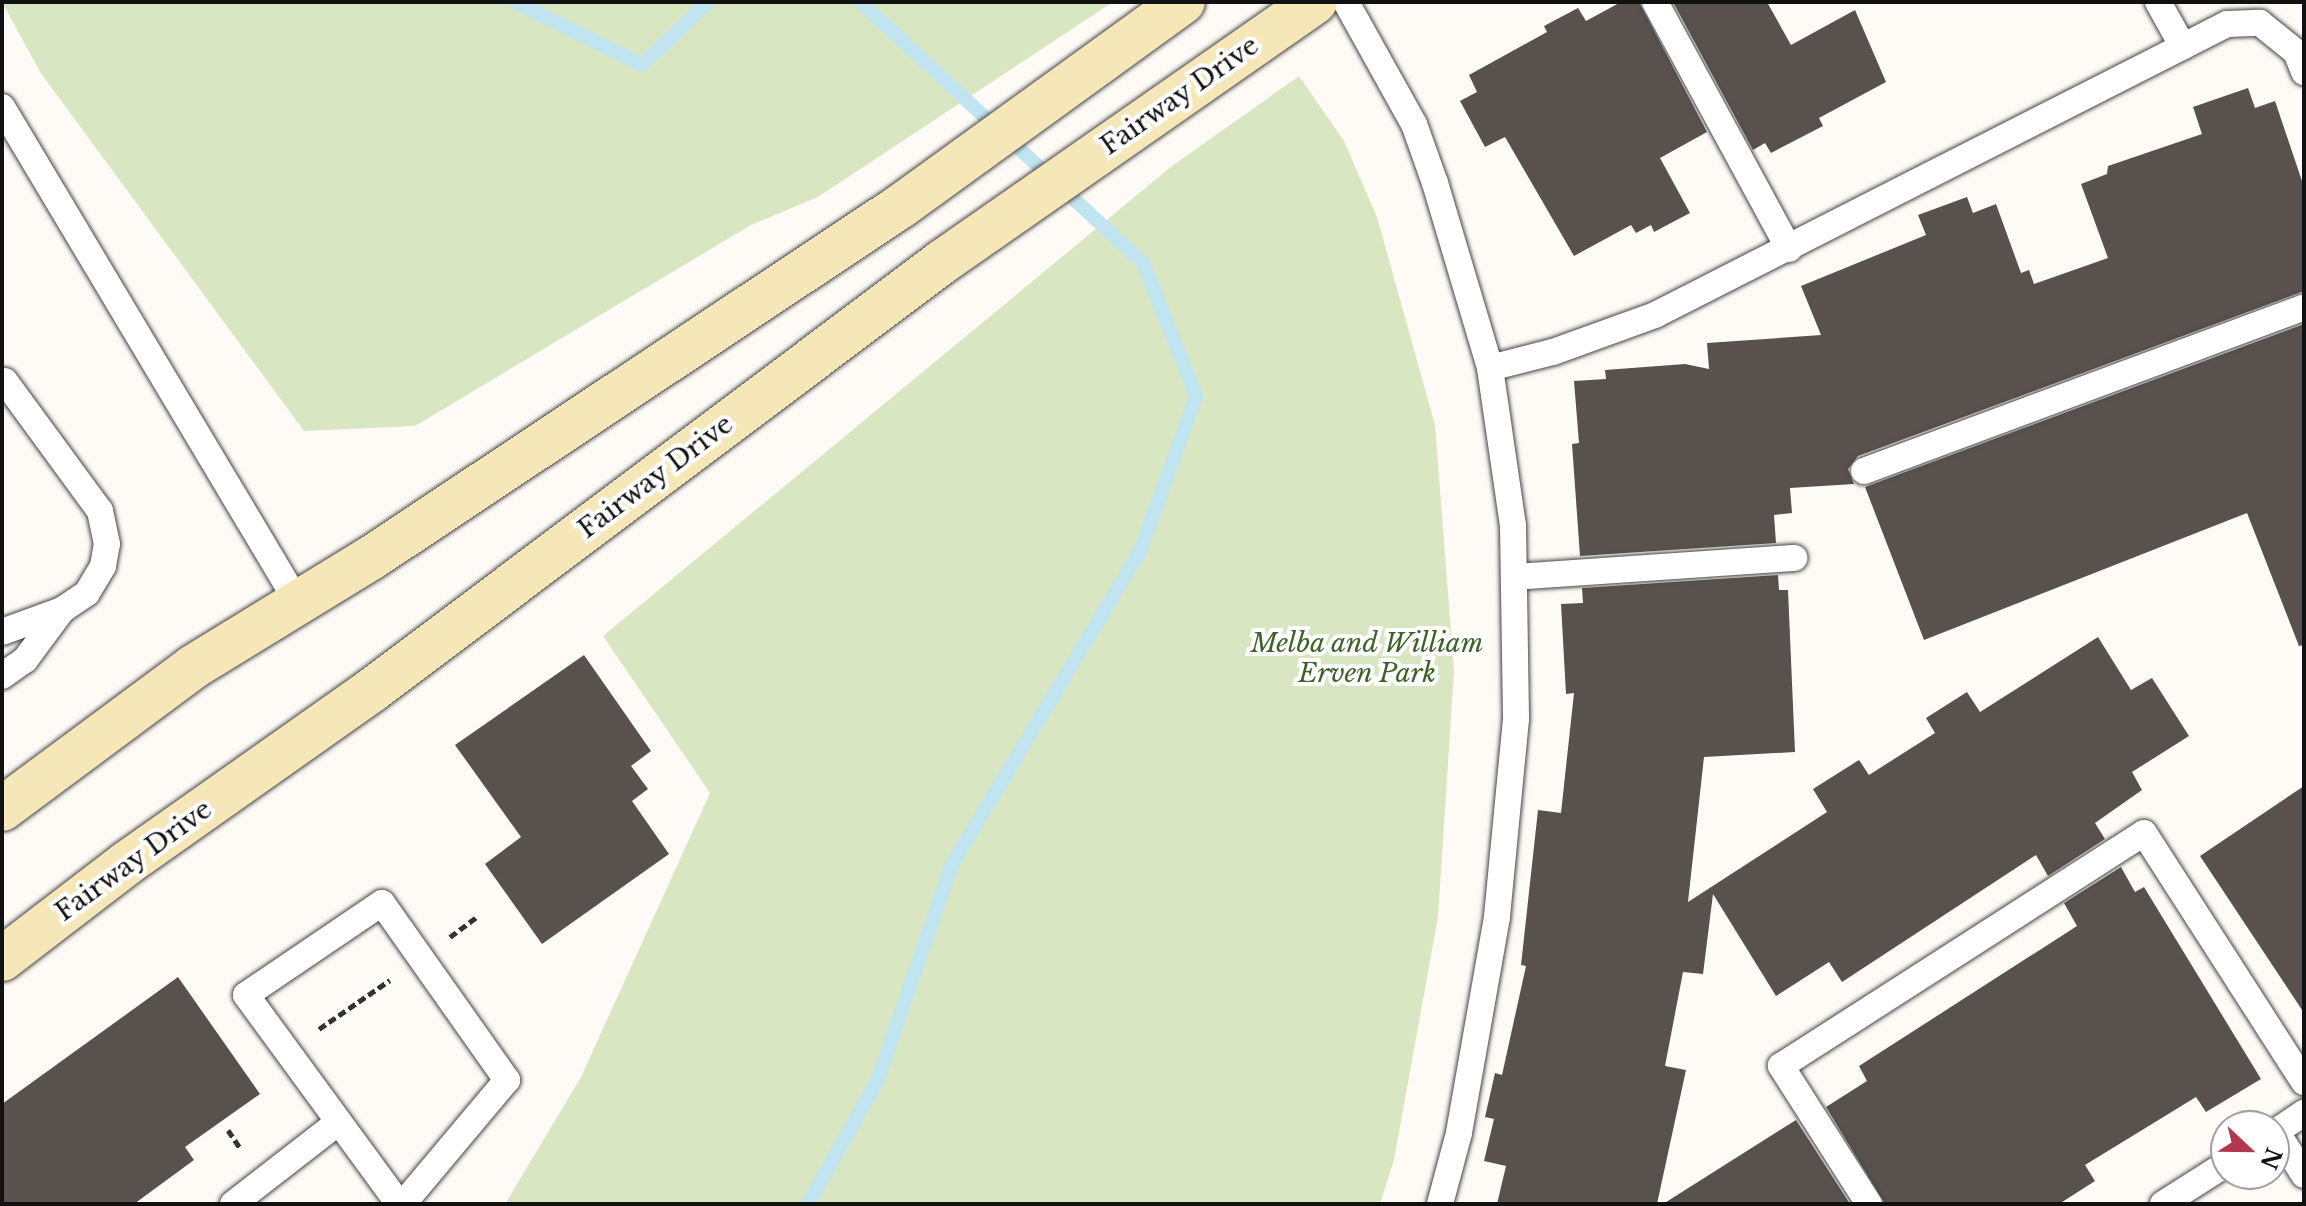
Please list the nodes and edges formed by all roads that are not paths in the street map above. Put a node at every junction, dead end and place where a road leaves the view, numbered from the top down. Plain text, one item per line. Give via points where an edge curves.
1 (1183, 2) edge
2 (1315, 2) edge
3 (1346, 2) edge
4 (1655, 2) edge
5 (2158, 2) edge
6 (2265, 12) edge
7 (2183, 47) junction
8 (2304, 72) edge
9 (2, 107) edge
10 (1789, 249) junction
11 (2304, 307) edge
12 (1490, 368) junction
13 (5, 381) dead end
14 (1864, 471) dead end
15 (1794, 558) dead end
16 (1514, 577) junction
17 (298, 603) junction
18 (62, 610) junction
19 (2, 632) edge
20 (2, 676) edge
21 (2, 809) edge
22 (2, 959) edge
23 (2304, 1082) edge
24 (336, 1124) junction
25 (2290, 1154) edge
26 (2210, 1174) edge
27 (2304, 1175) edge
28 (233, 1204) edge
29 (401, 1204) edge
30 (1440, 1204) edge
31 (1869, 1204) edge
32 (2163, 1204) edge

1 - 17 main road via 901,206
2 - 22 main road, Fairway Drive via 942,262 372,690 127,863
3 - 12 lane via 1414,124
4 - 10 lane
5 - 7 lane
6 - 7 lane
6 - 8 lane via 2296,52
7 - 10 lane
9 - 17 lane
10 - 12 lane via 1655,315 1553,352
11 - 14 lane
12 - 16 lane via 1513,526
13 - 18 lane via 106,526 103,566 96,581
15 - 16 lane
16 - 30 lane via 1516,719 1497,917 1459,1133
17 - 21 main road via 193,667
18 - 19 lane
18 - 20 lane via 25,660
23 - 31 lane via 2144,833 1781,1066
24 - 28 lane
24 - 29 lane
24 - 29 lane via 246,995 382,903 507,1080
25 - 27 lane
26 - 32 lane

